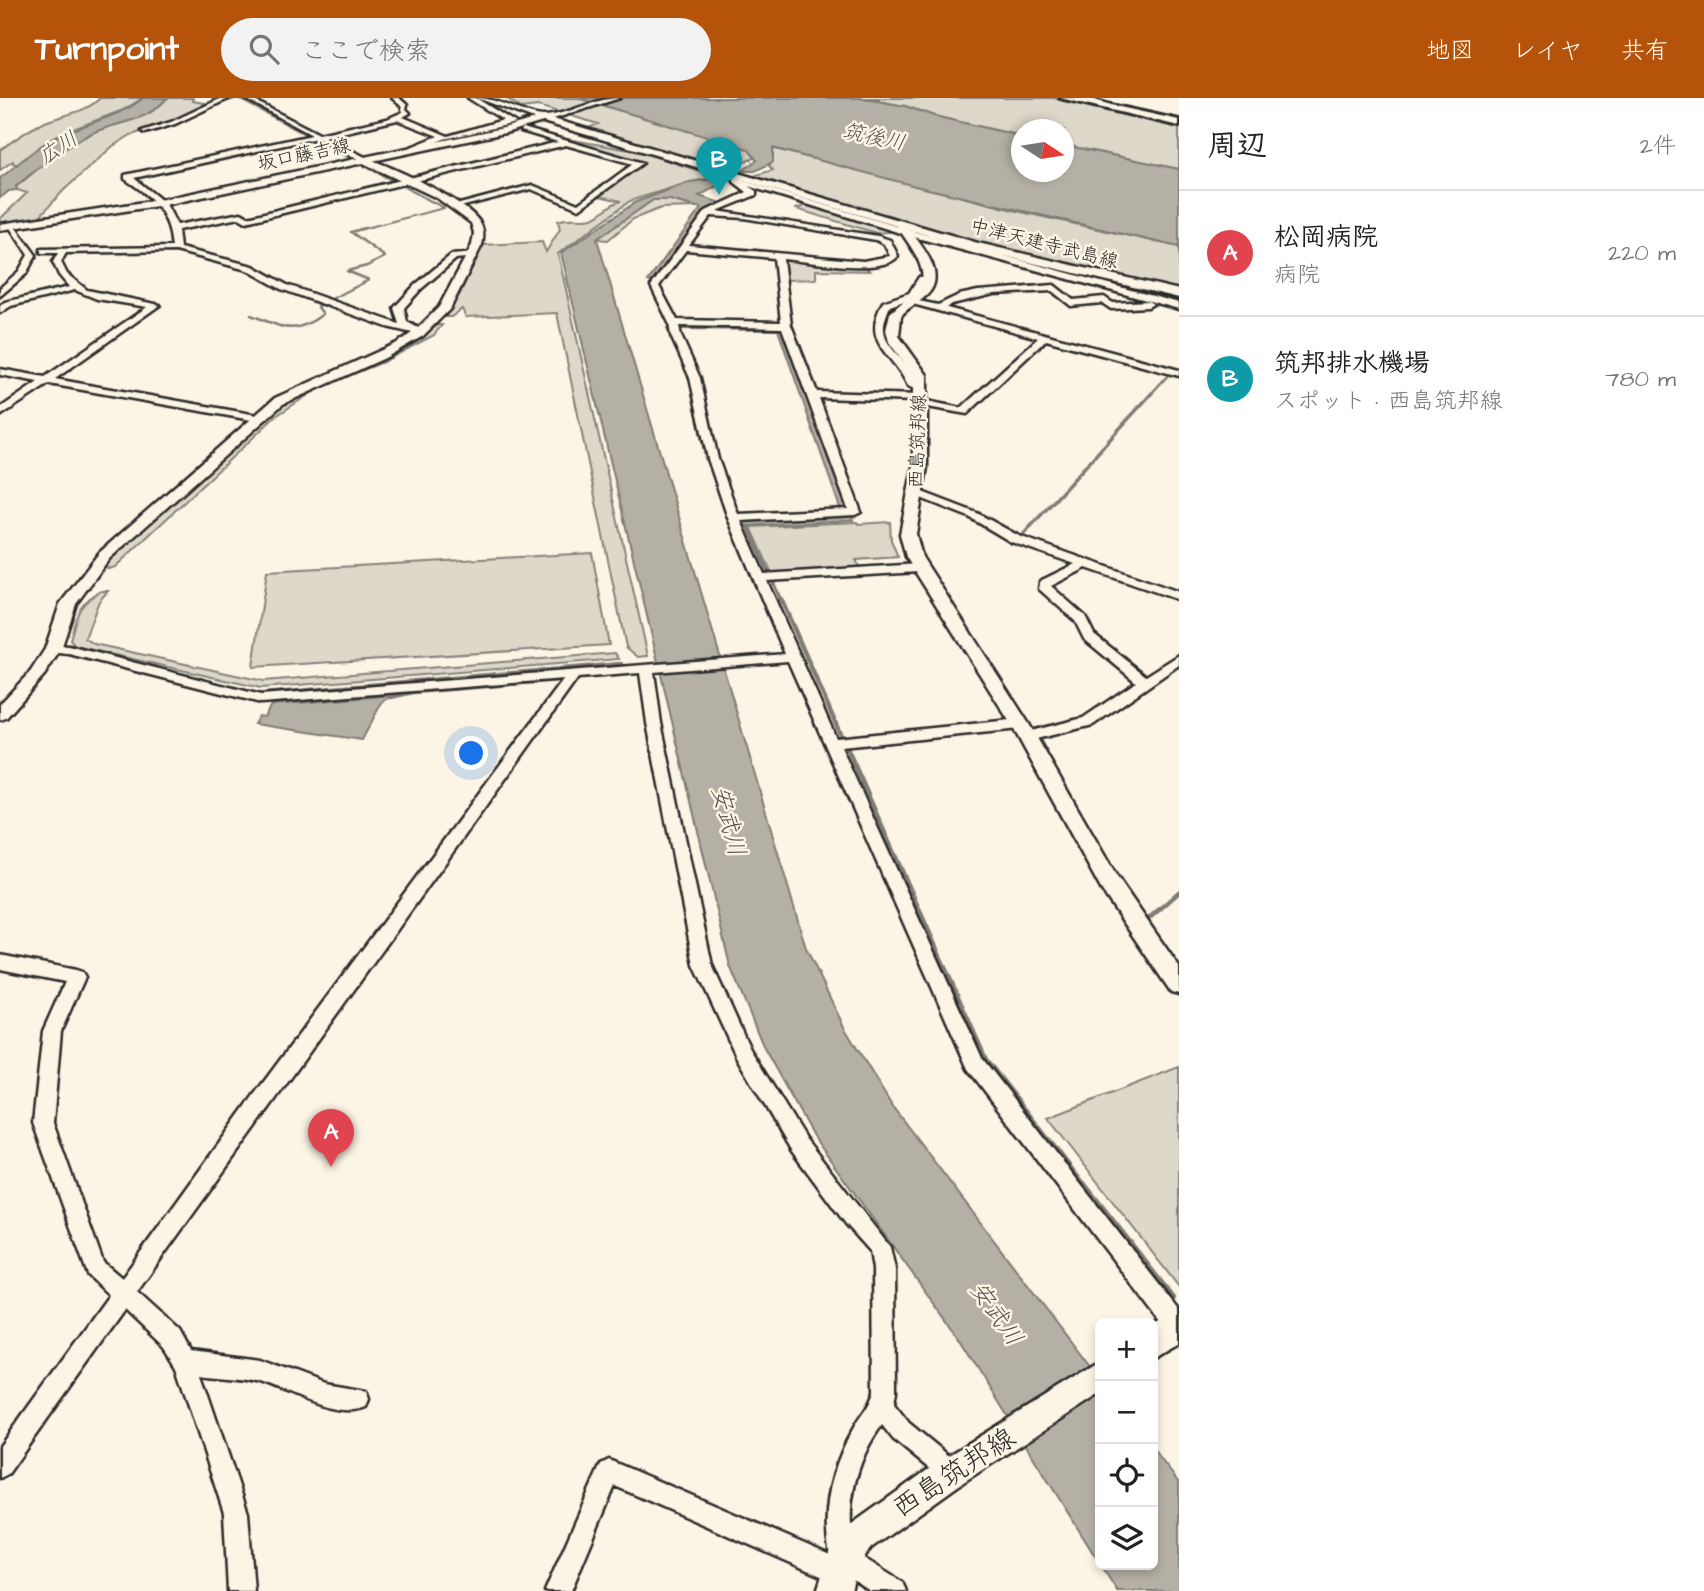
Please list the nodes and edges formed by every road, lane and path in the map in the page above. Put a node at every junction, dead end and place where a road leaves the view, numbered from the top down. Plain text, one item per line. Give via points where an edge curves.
1 (227, 98) edge
2 (248, 98) edge
3 (395, 98) edge
4 (471, 98) edge
5 (481, 98) edge
6 (616, 98) edge
7 (1065, 98) edge
8 (1082, 98) edge
9 (458, 99) edge
10 (1127, 112) junction
11 (397, 118) junction
12 (547, 120) junction
13 (1179, 123) edge
14 (512, 125) junction
15 (145, 131) dead end
16 (443, 137) junction
17 (314, 138) junction
18 (568, 142) junction
19 (641, 147) junction
20 (418, 148) junction
21 (364, 160) junction
22 (721, 170) junction
23 (737, 180) junction
24 (407, 181) junction
25 (164, 202) junction
26 (456, 206) junction
27 (709, 214) junction
28 (7, 226) edge
29 (174, 228) junction
30 (903, 228) junction
31 (23, 240) junction
32 (683, 247) junction
33 (176, 249) junction
34 (64, 250) junction
35 (44, 251) junction
36 (472, 255) junction
37 (778, 256) junction
38 (23, 272) junction
39 (930, 278) junction
40 (74, 288) junction
41 (0, 293) edge
42 (1179, 294) edge
43 (912, 301) junction
44 (1162, 302) junction
45 (1179, 306) edge
46 (938, 309) junction
47 (0, 310) edge
48 (674, 323) junction
49 (786, 325) junction
50 (421, 332) junction
51 (1044, 337) junction
52 (0, 372) edge
53 (1179, 373) edge
54 (48, 380) junction
55 (813, 395) junction
56 (920, 396) junction
57 (0, 413) edge
58 (257, 418) junction
59 (917, 493) junction
60 (734, 517) junction
61 (1084, 564) junction
62 (919, 568) junction
63 (760, 578) junction
64 (1179, 596) edge
65 (53, 649) junction
66 (793, 657) junction
67 (1179, 659) edge
68 (649, 667) junction
69 (572, 673) junction
70 (1145, 682) junction
71 (0, 714) edge
72 (1024, 730) junction
73 (832, 743) junction
74 (0, 962) edge
75 (1179, 985) edge
76 (123, 1295) junction
77 (1179, 1327) edge
78 (1158, 1340) edge
79 (185, 1361) junction
80 (1095, 1380) edge
81 (358, 1399) dead end
82 (882, 1407) junction
83 (0, 1466) edge
84 (951, 1472) junction
85 (838, 1574) edge
86 (241, 1591) edge
87 (558, 1591) edge
88 (893, 1591) edge

1 - 15 street
2 - 17 street
3 - 11 street via 407,113
4 - 14 street
5 - 12 main road
6 - 12 main road, 坂口藤吉線
7 - 10 main road
8 - 10 street
9 - 14 street
10 - 13 main road
11 - 16 street
11 - 17 street
12 - 19 main road
12 - 20 main road, 坂口藤吉線
14 - 16 street
14 - 18 street
14 - 19 street
16 - 20 street
17 - 21 street
17 - 25 street via 128,177
18 - 24 street
18 - 26 street via 639,163 579,207 532,187
19 - 22 main road
20 - 21 main road, 坂口藤吉線
21 - 24 street
21 - 25 main road, 坂口藤吉線
22 - 23 street
22 - 30 main road
23 - 27 street via 753,193
23 - 30 street
24 - 26 street
24 - 29 street via 246,220 241,215
25 - 28 main road, 坂口藤吉線
25 - 29 street
26 - 36 street via 476,223 479,234
27 - 32 street
27 - 37 street via 878,239 887,242 894,256 869,264
28 - 31 street
29 - 33 street
30 - 39 main road via 922,254
30 - 42 main road, 中津天建寺武島線
30 - 44 street
31 - 35 street
31 - 38 street via 32,255
32 - 37 street
32 - 48 street via 656,284
33 - 34 street
33 - 50 street via 250,268 284,287
34 - 35 street
34 - 40 street via 57,262
35 - 38 street
36 - 50 street via 448,304
36 - 50 street via 454,257 399,308 403,323
37 - 49 street
38 - 41 street
39 - 43 main road, 西島筑邦線 via 929,287
39 - 56 street via 922,279 912,295 886,304 879,327 888,355 912,376
40 - 47 street via 8,303
40 - 54 street via 155,305
43 - 46 street
43 - 56 main road, 西島筑邦線 via 897,310 892,335 917,365
44 - 45 street
44 - 46 street via 1071,303 1055,288 977,294 948,301
46 - 51 street
48 - 49 street
48 - 60 street via 695,378 713,459
49 - 55 street
50 - 58 street via 298,389
51 - 53 street
51 - 56 street via 963,412
52 - 54 street
54 - 57 street
54 - 58 street
55 - 56 street
55 - 60 street via 855,512
56 - 59 main road, 西島筑邦線
58 - 65 street via 104,556 68,604
59 - 61 street
59 - 62 main road, 西島筑邦線 via 908,534
60 - 63 street
61 - 64 street
61 - 70 street via 1044,584 1045,589 1080,619 1089,636
62 - 63 street
62 - 72 main road, 西島筑邦線
63 - 66 street
65 - 69 street via 261,699
65 - 71 street
66 - 68 street
66 - 73 street
67 - 70 street
68 - 69 street
68 - 82 street via 654,723 703,964 743,1053 798,1144 880,1247 884,1269
69 - 76 street via 570,682
70 - 72 street via 1088,722
72 - 73 street
72 - 75 main road, 西島筑邦線 via 1110,883
73 - 77 street via 975,1063
74 - 76 street via 76,977 52,1031 43,1123 95,1268
76 - 79 street via 172,1339
76 - 83 street
77 - 78 main road
79 - 81 street via 260,1371 324,1395
79 - 86 street via 236,1513
80 - 84 main road, 西島筑邦線
82 - 84 street via 901,1431
82 - 85 street via 867,1422 846,1470 838,1527
84 - 85 main road, 西島筑邦線 via 860,1537
85 - 87 street via 609,1472
85 - 88 street

